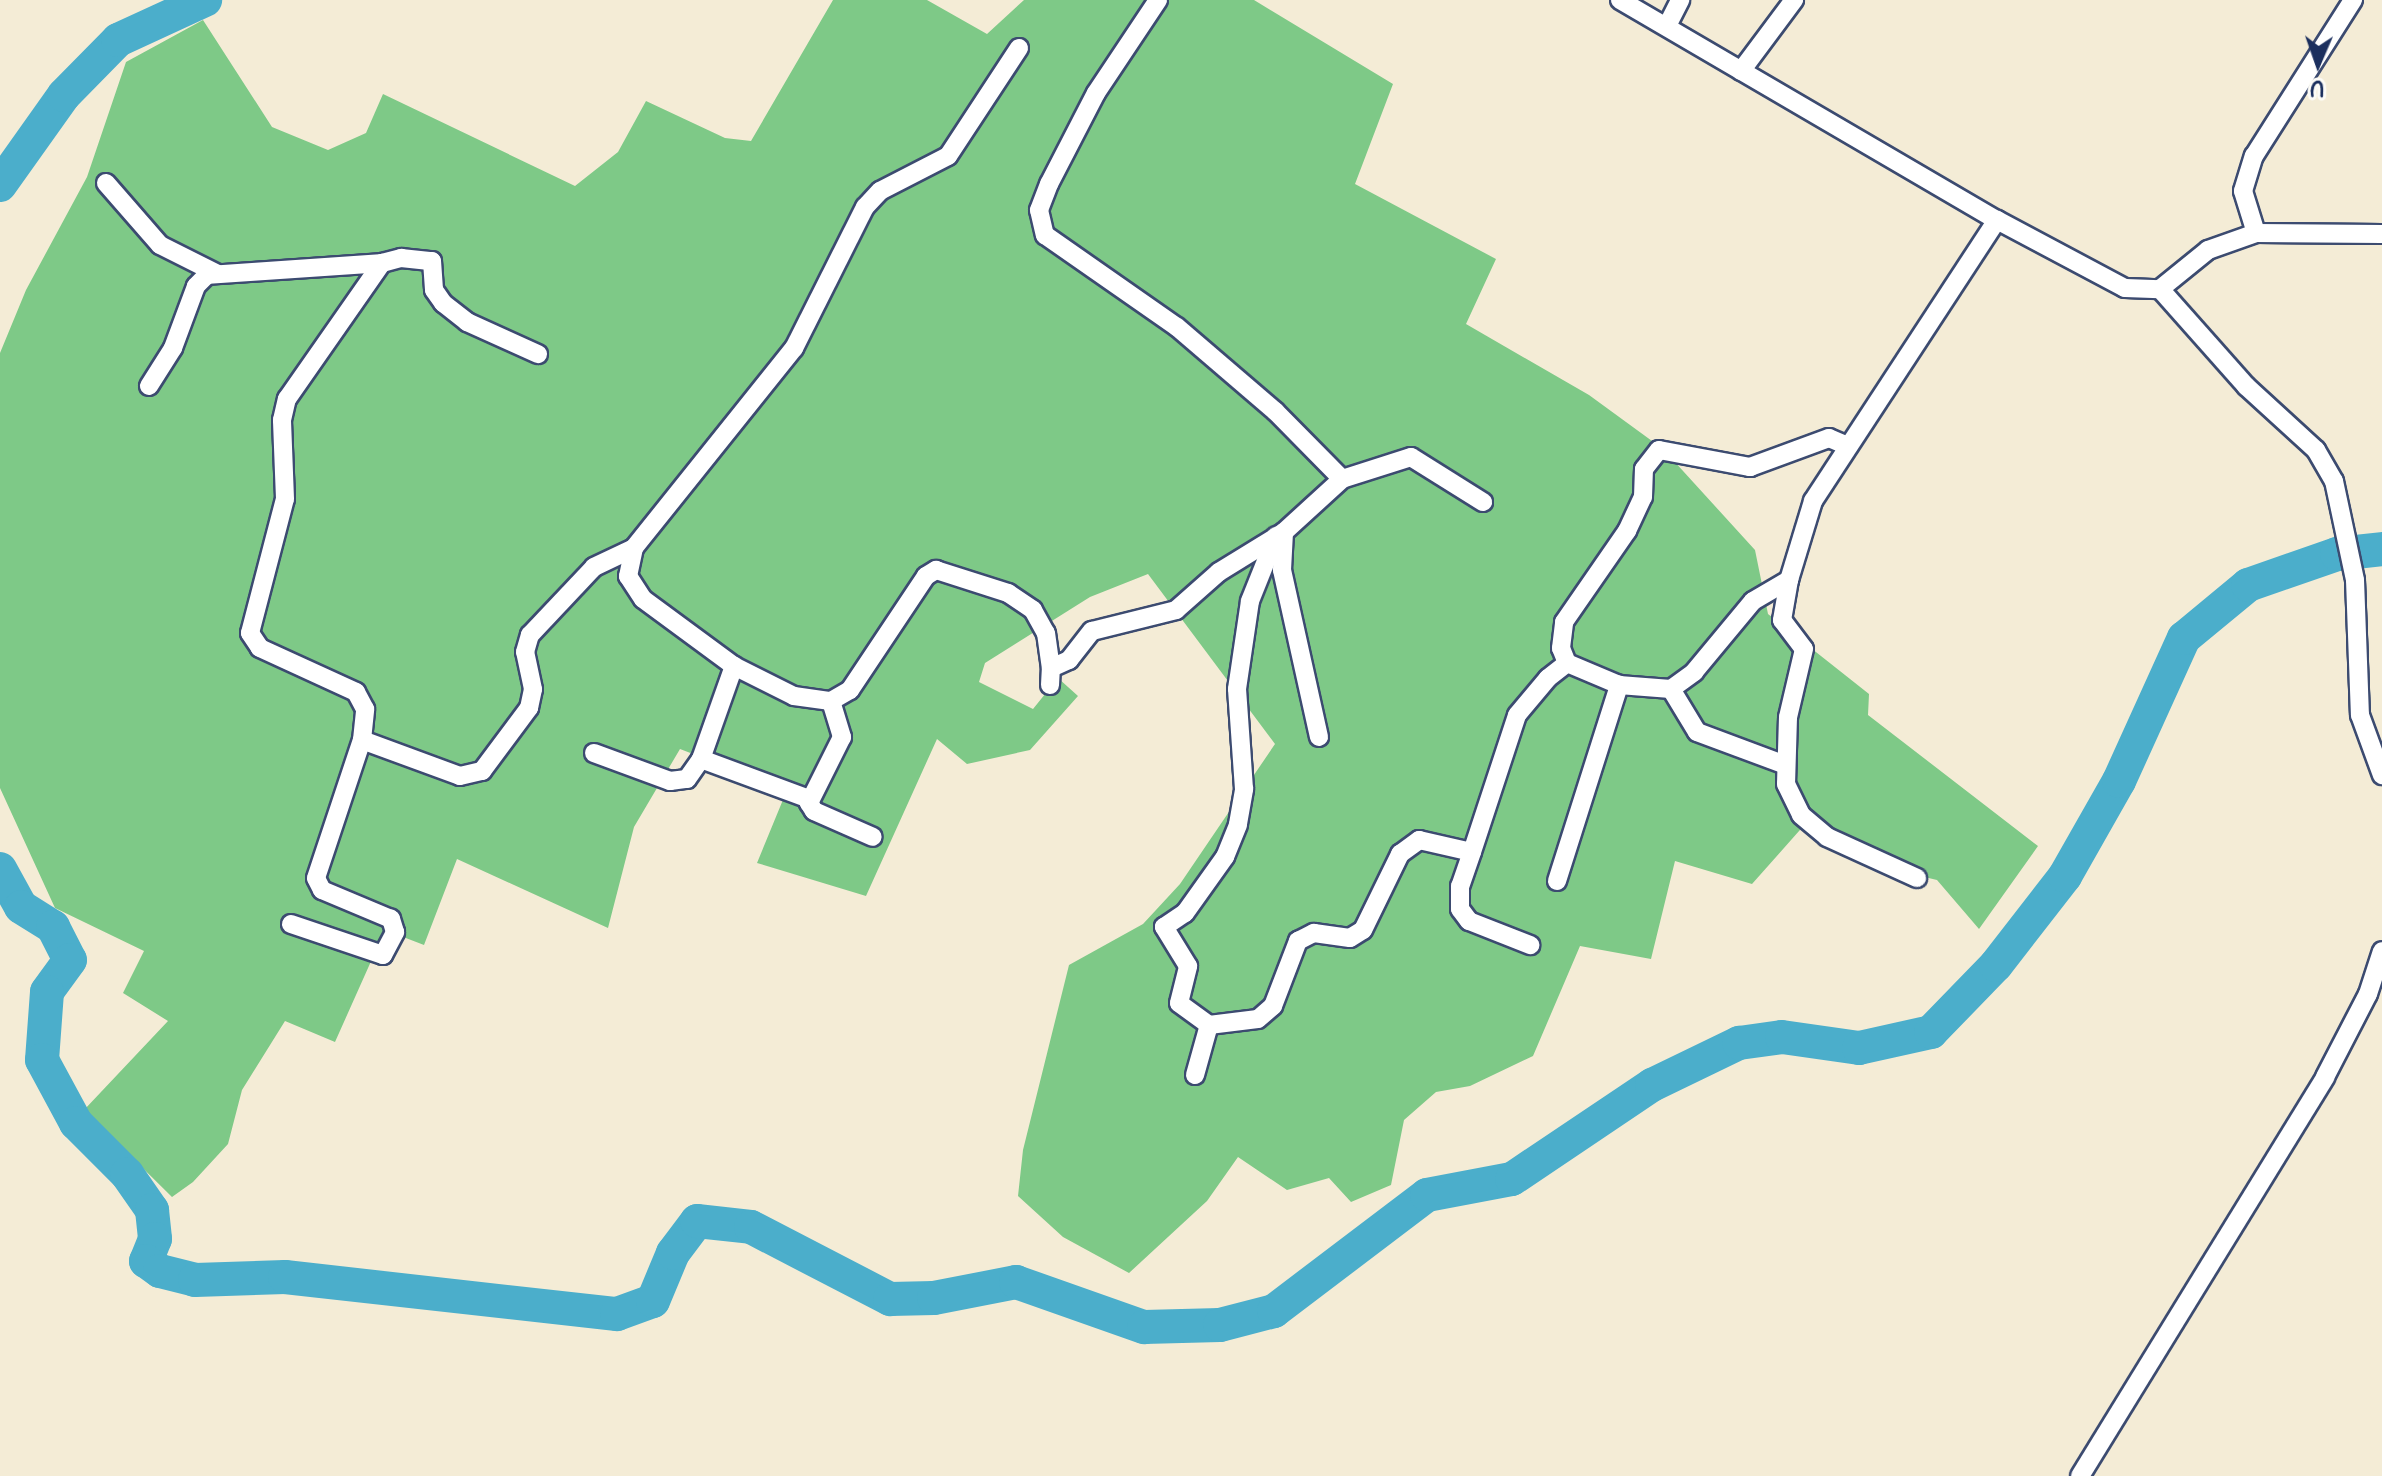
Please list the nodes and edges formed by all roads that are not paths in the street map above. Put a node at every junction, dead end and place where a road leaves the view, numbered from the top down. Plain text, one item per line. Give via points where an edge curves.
1 (1158, 0) edge
2 (1620, 0) edge
3 (1680, 0) edge
4 (1794, 0) edge
5 (2353, 0) edge
6 (1668, 24) junction
7 (1019, 48) dead end
8 (1741, 71) junction
9 (106, 183) dead end
10 (1997, 220) junction
11 (2256, 233) junction
12 (2382, 234) edge
13 (382, 263) junction
14 (216, 273) junction
15 (2160, 289) junction
16 (538, 354) dead end
17 (149, 386) dead end
18 (1848, 446) junction
19 (1342, 479) junction
20 (1483, 502) dead end
21 (1280, 534) junction
22 (634, 548) junction
23 (1789, 580) junction
24 (1567, 663) junction
25 (734, 666) junction
26 (1619, 685) junction
27 (1671, 689) junction
28 (831, 701) junction
29 (1319, 737) dead end
30 (362, 740) junction
31 (594, 753) dead end
32 (701, 759) junction
33 (1783, 764) junction
34 (2382, 775) edge
35 (809, 799) junction
36 (873, 837) dead end
37 (1472, 852) junction
38 (1917, 878) dead end
39 (1557, 881) dead end
40 (291, 924) dead end
41 (1530, 945) dead end
42 (2382, 951) edge
43 (1209, 1025) junction
44 (1195, 1075) dead end
45 (2080, 1476) edge

1 - 19 street via 1096,93 1041,201 1039,226 1057,246 1220,362
2 - 6 street
3 - 6 street
4 - 8 street
5 - 11 street via 2254,156 2243,191
6 - 8 street
7 - 22 street via 948,156 880,191 865,207 822,297 776,374
8 - 10 street
9 - 14 street via 160,245
10 - 15 street via 2125,288
10 - 18 street
11 - 12 street
11 - 15 street via 2208,250
13 - 14 street
13 - 16 street via 401,258 432,261 434,290 443,303 467,322
13 - 30 street via 339,319 282,411 285,499 250,619 250,633 260,648 356,692 365,709
14 - 17 street via 196,286 173,348
15 - 34 street via 2246,386 2316,450 2334,481 2355,580 2360,715
18 - 23 street via 1806,515
18 - 24 street via 1829,438 1750,467 1659,450 1644,469 1643,497 1627,531 1564,622 1561,648
19 - 20 street via 1411,457
19 - 21 street
21 - 28 street via 1219,572 1176,610 1098,627 1050,676 1046,633 1033,610 1008,593 936,570 926,576 866,673
21 - 29 street via 1282,570
21 - 43 street via 1250,601 1237,689 1244,789 1238,824 1225,857 1185,913 1164,927 1188,966 1179,1003
22 - 25 street via 628,576 643,599
22 - 30 street via 594,567 530,635 525,652 533,689 529,708 482,771 460,776
23 - 27 street via 1753,601 1694,672
23 - 33 street via 1782,620 1804,649
24 - 26 street
24 - 37 street via 1517,715
25 - 28 street via 784,692
25 - 32 street
26 - 27 street
26 - 39 street
27 - 33 street via 1697,732
28 - 35 street via 842,737
30 - 40 street via 317,882 322,890 391,919 395,932 383,955 324,930
31 - 32 street via 670,781 687,779
32 - 35 street
33 - 38 street via 1801,815 1827,837
35 - 36 street via 814,811
37 - 41 street via 1460,886 1460,909 1469,921
37 - 43 street via 1419,840 1392,864 1369,920 1357,935 1304,936 1295,946 1284,989 1267,1014
42 - 45 street via 2368,994 2325,1077
43 - 44 street

